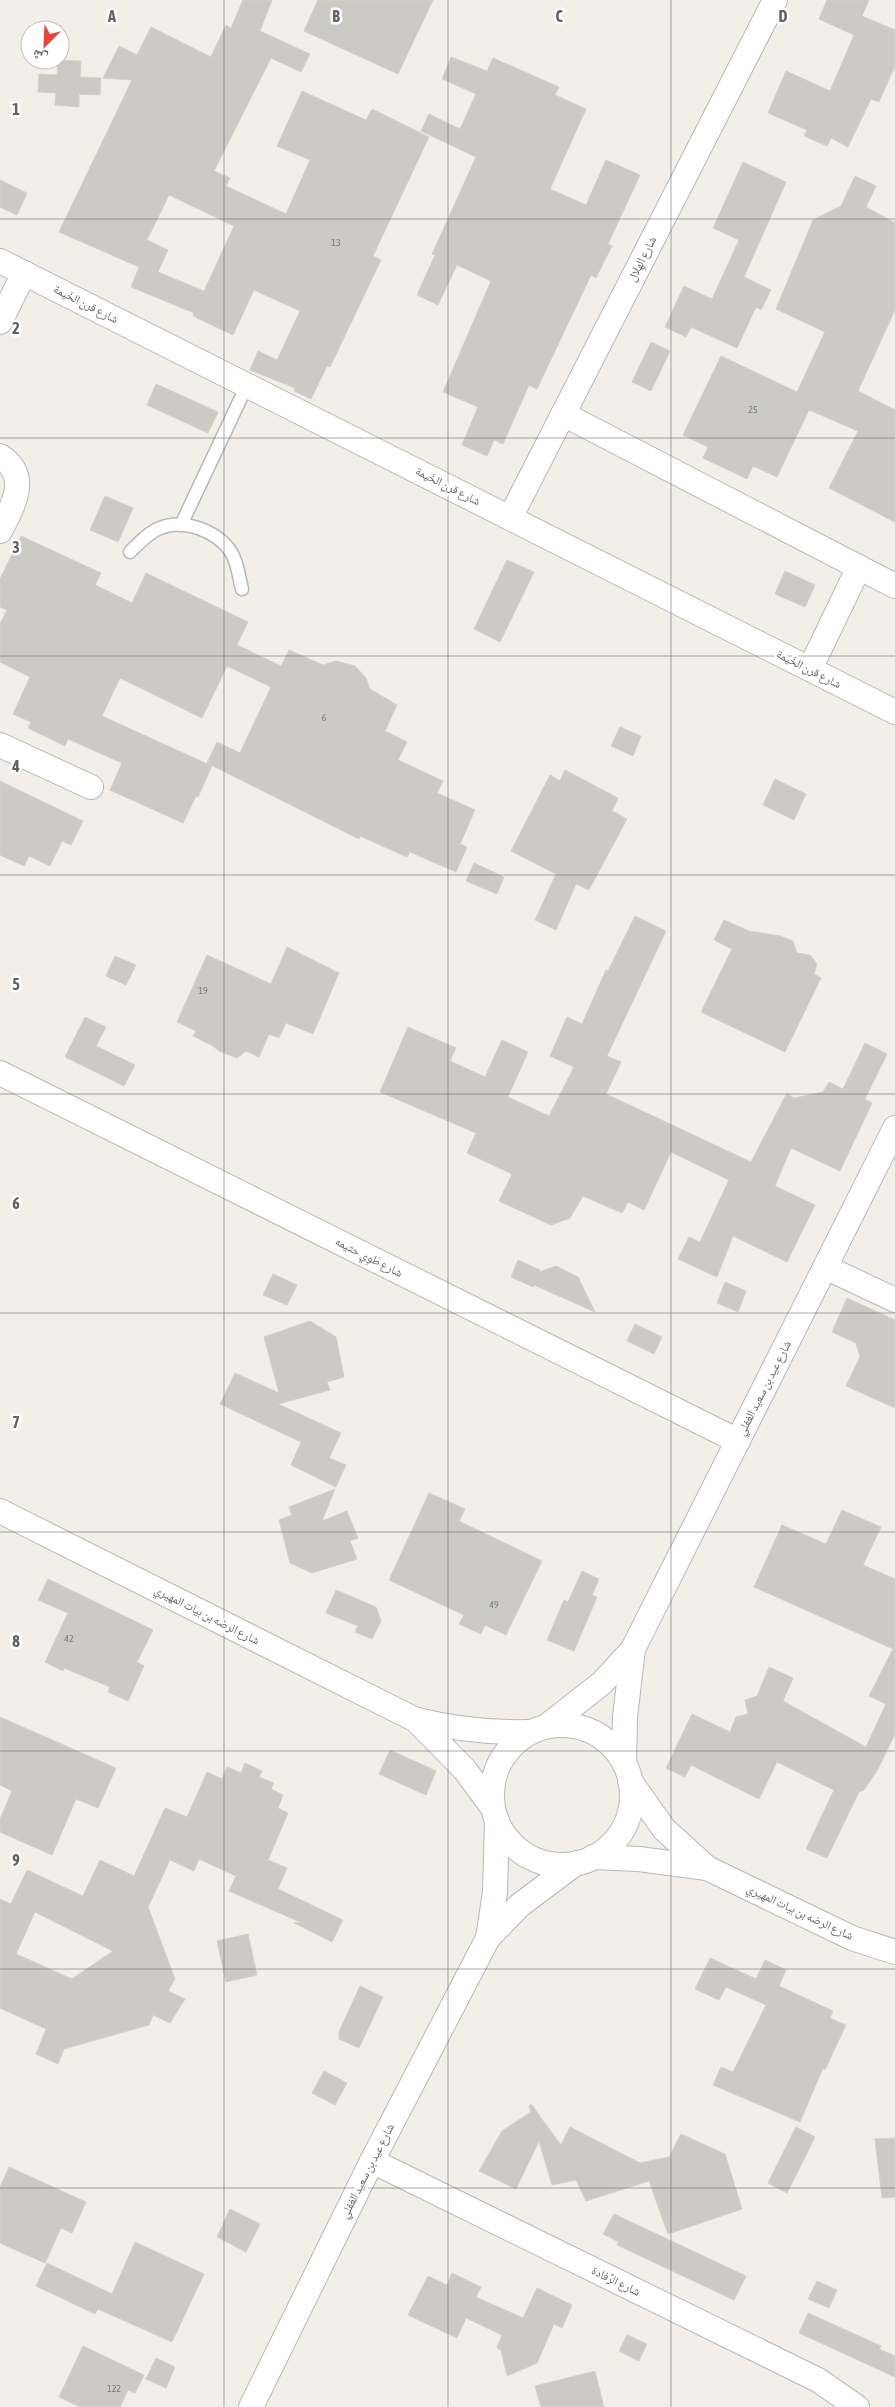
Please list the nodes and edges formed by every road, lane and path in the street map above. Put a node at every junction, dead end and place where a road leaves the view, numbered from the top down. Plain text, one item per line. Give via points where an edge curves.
1 (775, 0) edge
2 (0, 261) edge
3 (24, 273) junction
4 (0, 322) edge
5 (248, 385) junction
6 (563, 414) junction
7 (0, 456) edge
8 (510, 518) junction
9 (181, 525) junction
10 (0, 531) edge
11 (130, 552) dead end
12 (859, 567) junction
13 (895, 586) edge
14 (242, 589) dead end
15 (810, 669) junction
16 (895, 712) edge
17 (0, 745) edge
18 (90, 787) dead end
19 (0, 1073) edge
20 (895, 1128) edge
21 (825, 1267) junction
22 (895, 1300) edge
23 (738, 1441) junction
24 (0, 1511) edge
25 (633, 1649) junction
26 (414, 1719) junction
27 (539, 1729) junction
28 (627, 1772) junction
29 (495, 1815) junction
30 (584, 1860) junction
31 (708, 1868) junction
32 (488, 1938) junction
33 (895, 1952) edge
34 (372, 2161) junction
35 (251, 2407) edge
36 (857, 2407) edge

1 - 6 street, شارع الهِلال
2 - 3 street, شارع قرن الخَيمة
3 - 4 street
3 - 5 street, شارع قرن الخَيمة
5 - 8 street, شارع قرن الخَيمة
5 - 9 lane
6 - 8 street, شارع الهِلال
6 - 12 street
7 - 10 street via 11,466 18,484 13,507
8 - 15 street, شارع قرن الخَيمة
9 - 11 lane via 159,528
9 - 14 lane via 200,528 216,536 231,552
12 - 13 street
12 - 15 street
15 - 16 street, شارع قرن الخَيمة
17 - 18 street
19 - 23 street, شارع طَوِي حثيمه
20 - 21 street, شارع عيد بن سعيد الغفلي
21 - 22 street
21 - 23 street, شارع عيد بن سعيد الغفلي
23 - 25 street, شارع عيد بن سعيد الغفلي
24 - 26 street, شارع الرضه بن بيات المهيري
25 - 27 street, شارع عيد بن سعيد الغفلي via 602,1683
25 - 28 street, شارع عيد بن سعيد الغفلي via 625,1717
26 - 27 street, شارع الرضه بن بيات المهيري via 460,1729 507,1733
26 - 29 street, شارع الرضه بن بيات المهيري via 454,1758
27 - 28 street via 566,1725 584,1728 614,1748
27 - 29 street via 515,1742 503,1756 495,1772 492,1790
28 - 30 street via 632,1799 620,1834 608,1847
28 - 31 street, شارع الرضه بن بيات المهيري via 664,1829
29 - 30 street via 505,1836 529,1856 560,1865
29 - 32 street, شارع عيد بن سعيد الغفلي via 495,1892
30 - 31 street, شارع الرضه بن بيات المهيري via 639,1859
30 - 32 street, شارع عيد بن سعيد الغفلي via 520,1905
31 - 33 street, شارع الرضه بن بيات المهيري via 852,1938
32 - 34 street, شارع عيد بن سعيد الغفلي
34 - 35 street, شارع عيد بن سعيد الغفلي
34 - 36 street, شارع الرِّفادة via 818,2380

